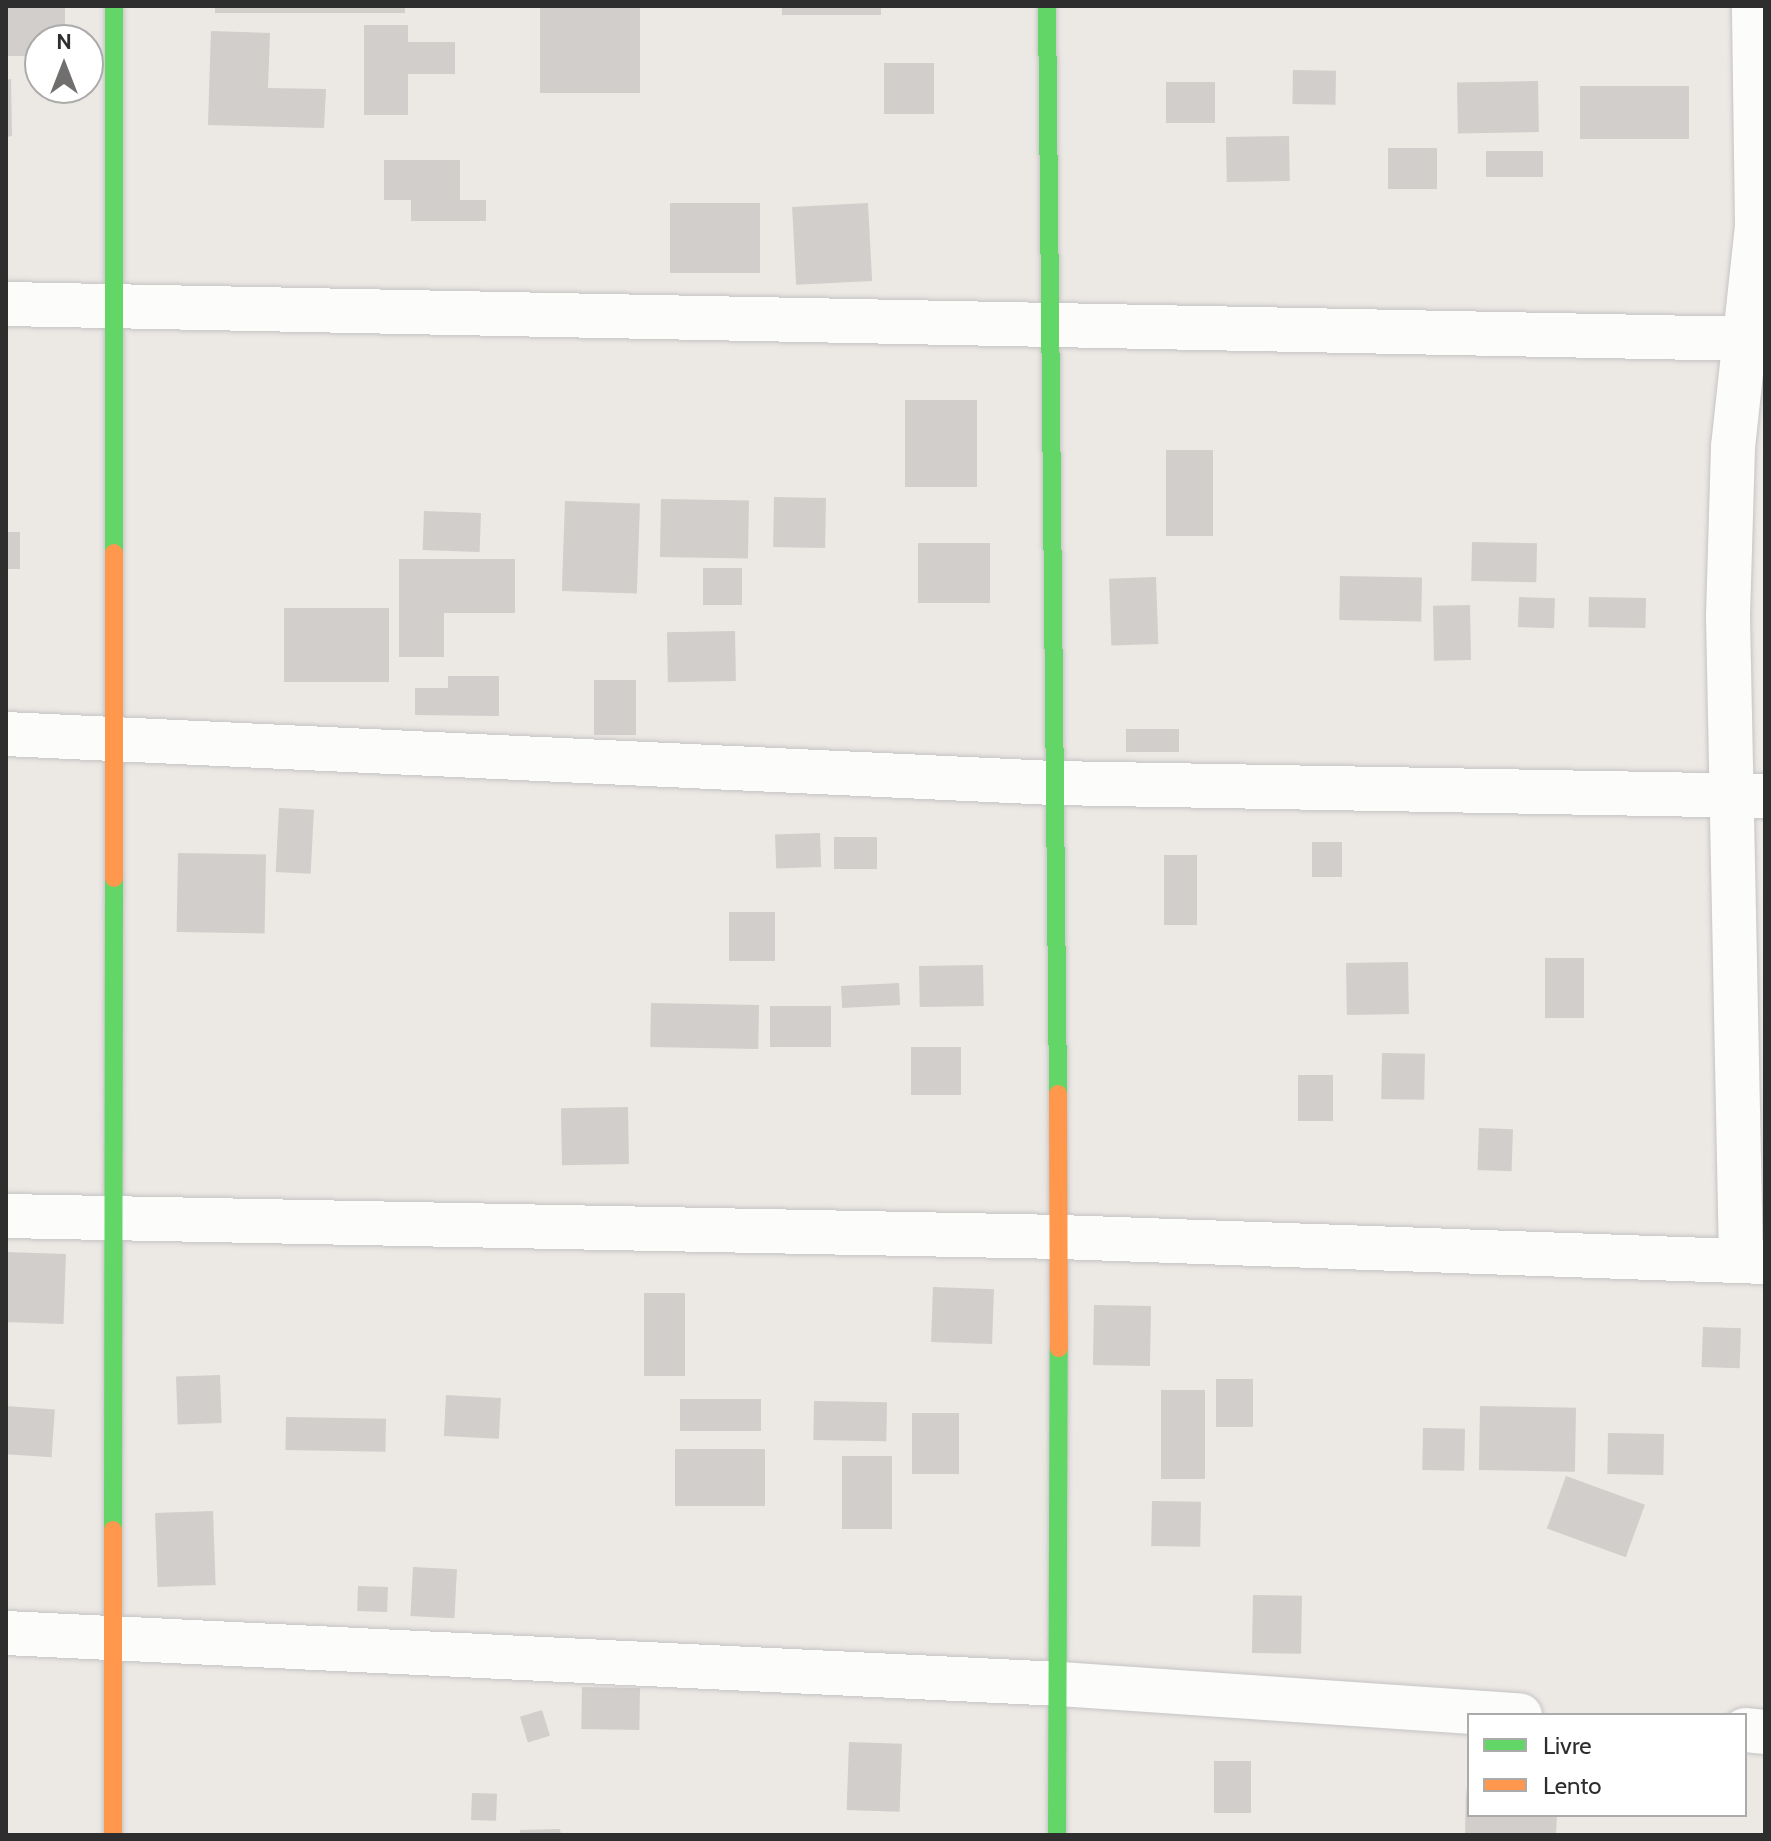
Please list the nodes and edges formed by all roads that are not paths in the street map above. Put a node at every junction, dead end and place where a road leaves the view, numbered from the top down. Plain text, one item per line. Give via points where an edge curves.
1 (114, 6) edge
2 (1047, 6) edge
3 (1754, 6) edge
4 (6, 304) edge
5 (112, 309) junction
6 (1047, 330) junction
7 (1749, 339) junction
8 (6, 734) edge
9 (114, 739) junction
10 (1054, 783) junction
11 (1748, 796) edge
12 (6, 1216) edge
13 (117, 1219) junction
14 (1060, 1237) junction
15 (1753, 1260) edge
16 (6, 1633) edge
17 (111, 1634) junction
18 (1060, 1684) junction
19 (1490, 1713) edge
20 (113, 1835) edge
21 (1057, 1835) edge

1 - 5 street
2 - 6 street
3 - 7 street via 1757,226
4 - 5 street
5 - 6 street
5 - 9 street
6 - 7 street
6 - 10 street
7 - 11 street via 1733,462
8 - 9 street
9 - 10 street
9 - 13 street
10 - 11 street
10 - 14 street
11 - 15 street
12 - 13 street
13 - 14 street
13 - 17 street
14 - 15 street
14 - 18 street
16 - 17 street
17 - 18 street
17 - 20 street
18 - 19 street
18 - 21 street

